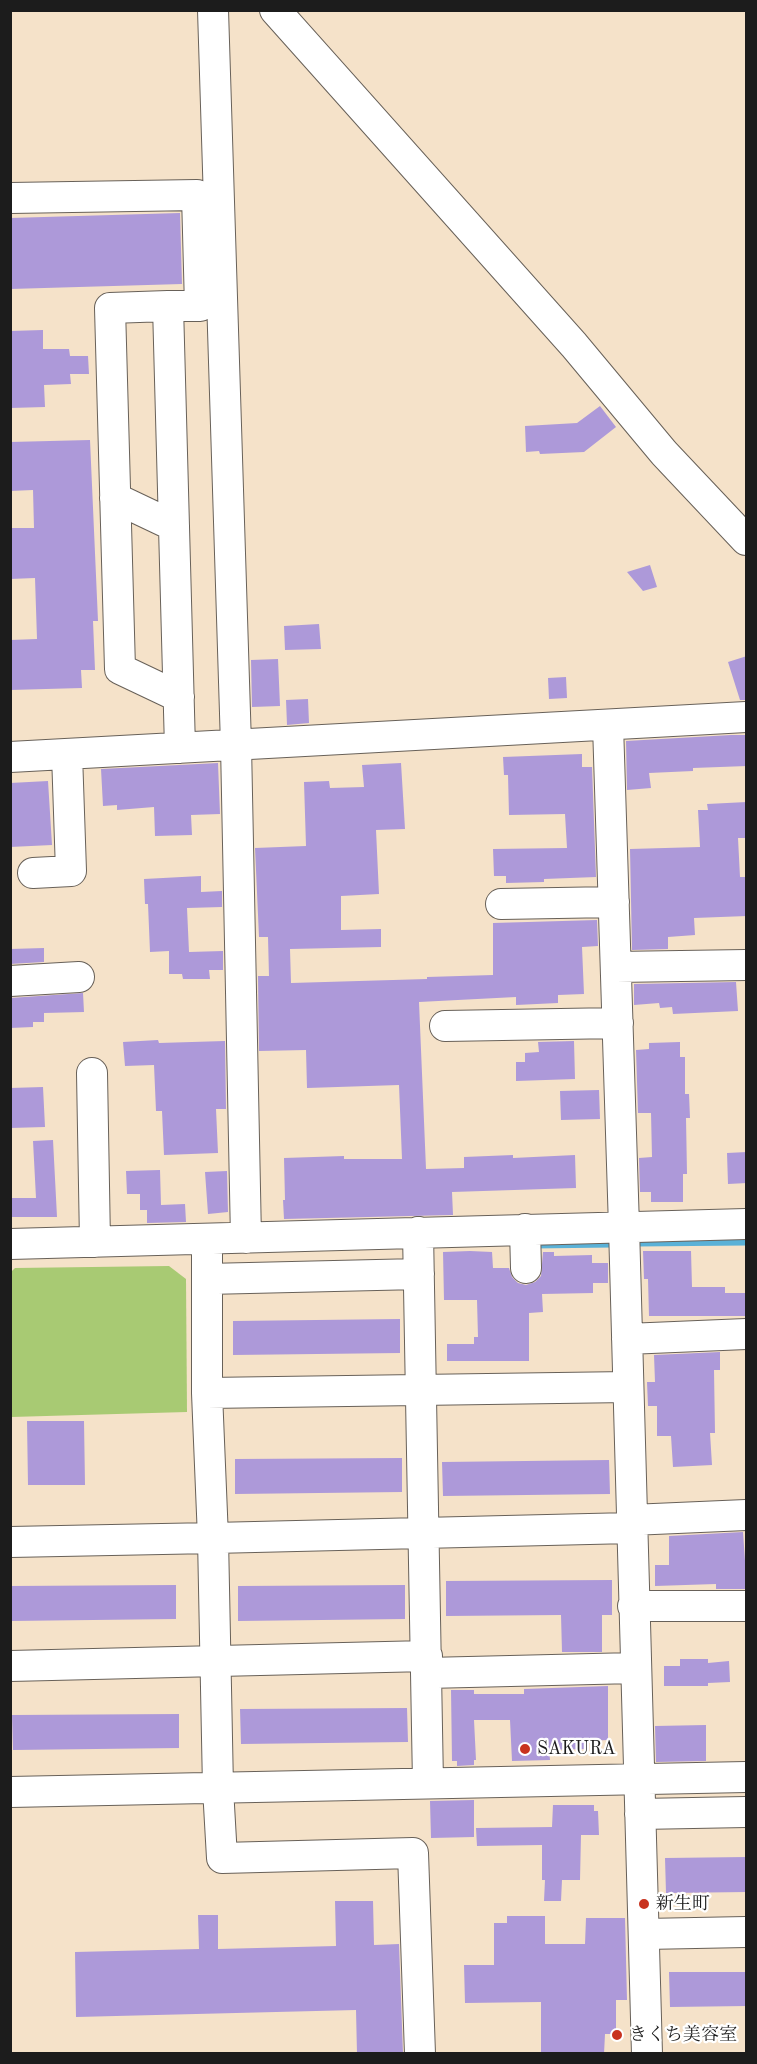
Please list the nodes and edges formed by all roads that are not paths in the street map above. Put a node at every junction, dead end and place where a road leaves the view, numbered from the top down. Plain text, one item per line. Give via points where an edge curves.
1 (213, 10) edge
2 (275, 10) edge
3 (10, 198) edge
4 (168, 306) junction
5 (115, 498) junction
6 (174, 526) junction
7 (747, 540) edge
8 (179, 698) junction
9 (747, 717) edge
10 (608, 725) junction
11 (236, 745) junction
12 (180, 748) junction
13 (67, 754) junction
14 (10, 757) edge
15 (33, 873) dead end
16 (614, 902) junction
17 (501, 904) dead end
18 (747, 965) edge
19 (616, 967) junction
20 (79, 977) dead end
21 (10, 981) edge
22 (618, 1023) junction
23 (445, 1026) dead end
24 (92, 1073) dead end
25 (747, 1224) edge
26 (624, 1227) junction
27 (418, 1232) junction
28 (246, 1238) junction
29 (207, 1239) junction
30 (95, 1242) junction
31 (10, 1244) edge
32 (419, 1275) junction
33 (207, 1279) junction
34 (747, 1334) edge
35 (627, 1339) junction
36 (628, 1387) junction
37 (421, 1391) junction
38 (207, 1393) junction
39 (747, 1515) edge
40 (631, 1524) junction
41 (425, 1533) junction
42 (213, 1538) junction
43 (10, 1542) edge
44 (633, 1606) junction
45 (747, 1606) edge
46 (215, 1661) junction
47 (427, 1665) junction
48 (10, 1666) edge
49 (635, 1668) junction
50 (747, 1777) edge
51 (638, 1780) junction
52 (428, 1783) junction
53 (218, 1788) junction
54 (10, 1792) edge
55 (747, 1812) edge
56 (640, 1814) junction
57 (747, 1932) edge
58 (645, 1934) junction
59 (420, 2054) edge
60 (647, 2054) edge

1 - 11 street
2 - 7 street via 574,345 664,453
3 - 4 street via 197,195 200,306
4 - 5 street via 110,308
4 - 6 street
5 - 6 street
5 - 8 street via 120,669
6 - 8 street
8 - 12 street
9 - 10 street
10 - 11 street
10 - 16 street
11 - 12 street
11 - 28 street
12 - 13 street
13 - 14 street
13 - 15 street via 71,871
16 - 17 street
16 - 19 street
18 - 19 street
19 - 22 street
20 - 21 street
22 - 23 street
22 - 26 street
24 - 30 street
25 - 26 street
26 - 27 street via 526,1247
26 - 35 street
27 - 28 street
27 - 32 street
28 - 29 street
29 - 30 street
29 - 33 street
30 - 31 street
32 - 33 street
32 - 37 street
33 - 38 street
34 - 35 street
35 - 36 street
36 - 37 street
36 - 40 street
37 - 38 street
37 - 41 street
38 - 42 street
39 - 40 street
40 - 41 street
40 - 44 street
41 - 42 street
41 - 47 street
42 - 43 street
42 - 46 street
44 - 45 street
44 - 49 street
46 - 47 street
46 - 48 street
46 - 53 street
47 - 49 street
47 - 52 street
49 - 51 street
50 - 51 street
51 - 52 street
51 - 56 street
52 - 53 street
53 - 54 street
53 - 59 street via 222,1858 413,1853
55 - 56 street
56 - 58 street
57 - 58 street
58 - 60 street

